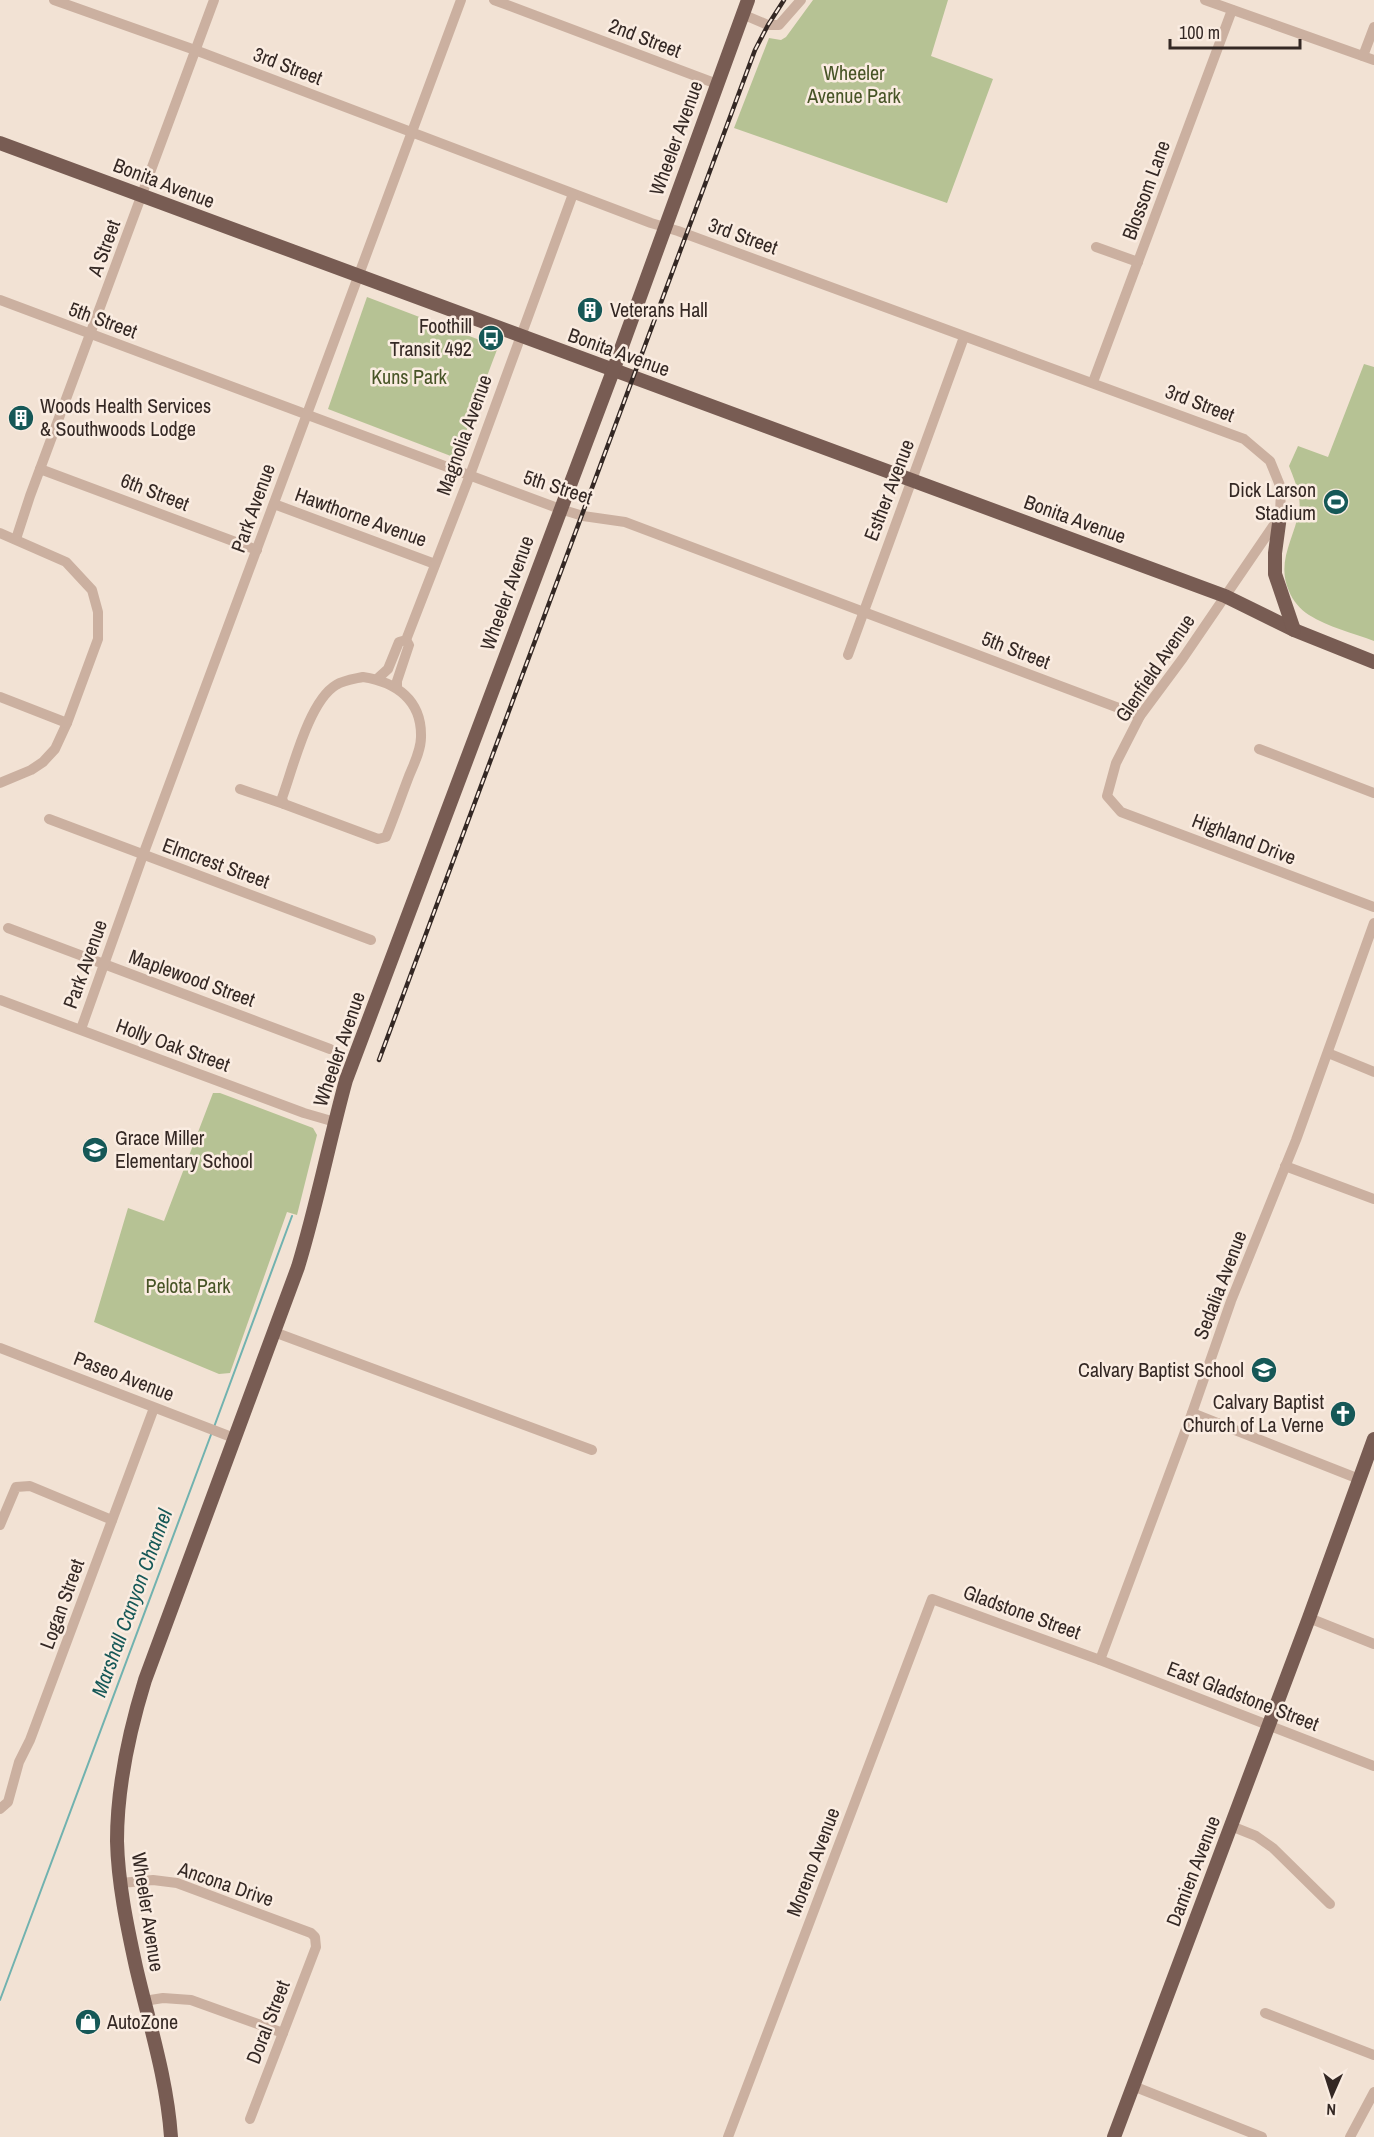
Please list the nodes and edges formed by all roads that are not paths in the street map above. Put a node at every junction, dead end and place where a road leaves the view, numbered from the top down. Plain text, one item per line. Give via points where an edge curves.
1 (54, 0) edge
2 (214, 0) edge
3 (461, 0) edge
4 (494, 0) edge
5 (748, 0) edge
6 (801, 0) edge
7 (1205, 0) edge
8 (1232, 10) junction
9 (742, 14) junction
10 (1374, 27) edge
11 (195, 50) junction
12 (1363, 56) junction
13 (1374, 60) edge
14 (717, 84) junction
15 (412, 133) junction
16 (0, 143) edge
17 (573, 194) junction
18 (143, 195) junction
19 (664, 227) junction
20 (1096, 247) dead end
21 (1138, 262) junction
22 (360, 276) junction
23 (0, 300) edge
24 (91, 334) junction
25 (519, 336) junction
26 (964, 337) junction
27 (613, 371) junction
28 (1094, 382) junction
29 (307, 414) junction
30 (40, 469) junction
31 (470, 475) junction
32 (912, 480) junction
33 (274, 504) junction
34 (560, 509) junction
35 (1280, 516) junction
36 (0, 533) edge
37 (16, 539) junction
38 (256, 550) junction
39 (435, 564) junction
40 (1225, 596) junction
41 (863, 611) junction
42 (1294, 630) junction
43 (406, 640) junction
44 (848, 655) dead end
45 (1374, 662) edge
46 (377, 679) junction
47 (397, 688) junction
48 (0, 698) edge
49 (1140, 716) junction
50 (67, 723) junction
51 (1259, 749) dead end
52 (0, 783) edge
53 (240, 789) dead end
54 (1374, 793) edge
55 (1107, 796) joint
56 (284, 804) junction
57 (49, 819) dead end
58 (144, 855) junction
59 (1374, 907) edge
60 (1374, 923) edge
61 (8, 928) dead end
62 (372, 940) dead end
63 (104, 964) junction
64 (0, 1000) edge
65 (81, 1029) junction
66 (330, 1049) dead end
67 (1328, 1053) junction
68 (1374, 1072) edge
69 (335, 1122) junction
70 (1285, 1166) junction
71 (1374, 1199) edge
72 (274, 1332) junction
73 (0, 1348) edge
74 (154, 1408) junction
75 (1192, 1413) junction
76 (234, 1438) junction
77 (1374, 1438) edge
78 (592, 1450) dead end
79 (1359, 1479) junction
80 (112, 1520) junction
81 (0, 1525) edge
82 (932, 1599) joint
83 (1309, 1618) junction
84 (1374, 1644) edge
85 (1100, 1659) junction
86 (1268, 1726) junction
87 (1374, 1766) edge
88 (0, 1809) edge
89 (1231, 1826) junction
90 (121, 1883) junction
91 (1330, 1904) dead end
92 (315, 1937) joint
93 (144, 2001) junction
94 (1265, 2013) dead end
95 (283, 2033) junction
96 (1374, 2055) edge
97 (1133, 2086) junction
98 (1374, 2092) edge
99 (250, 2119) dead end
100 (171, 2137) edge
101 (728, 2137) edge
102 (1114, 2137) edge
103 (1262, 2137) edge
104 (1350, 2137) edge

1 - 11 street, 3rd Street
2 - 11 street, A Street
3 - 15 street, Park Avenue
4 - 14 street, 2nd Street
5 - 9 main road, Wheeler Avenue
6 - 9 street via 779,25 768,25
7 - 8 street
8 - 12 street
8 - 21 street, Blossom Lane
9 - 14 main road, Wheeler Avenue
10 - 12 street
11 - 15 street, 3rd Street
11 - 18 street, A Street
12 - 13 street
14 - 19 main road, Wheeler Avenue
15 - 17 street, 3rd Street
15 - 22 street, Park Avenue
16 - 18 main road, Bonita Avenue
17 - 19 street, 3rd Street
17 - 25 street, Magnolia Avenue
18 - 22 main road, Bonita Avenue
18 - 24 street, A Street
19 - 26 street, 3rd Street
19 - 27 main road, Wheeler Avenue
20 - 21 street
21 - 28 street, Blossom Lane
22 - 25 main road, Bonita Avenue
22 - 29 street, Park Avenue
23 - 24 street, 5th Street
24 - 29 street, 5th Street
24 - 30 street, A Street
25 - 27 main road, Bonita Avenue
25 - 31 street, Magnolia Avenue
26 - 28 street, 3rd Street
26 - 32 street, Esther Avenue
27 - 32 main road, Bonita Avenue
27 - 34 main road, Wheeler Avenue
28 - 35 street, 3rd Street via 1244,439 1270,461 1281,488
29 - 31 street, 5th Street
29 - 33 street, Park Avenue
30 - 37 street, A Street
30 - 38 street, 6th Street
31 - 34 street, 5th Street
31 - 39 street, Magnolia Avenue
32 - 40 main road, Bonita Avenue
32 - 41 street, Esther Avenue
33 - 38 street, Park Avenue
33 - 39 street, Hawthorne Avenue
34 - 41 street, 5th Street via 625,522
34 - 69 main road, Wheeler Avenue via 346,1080
35 - 40 street
35 - 42 main road via 1275,574
36 - 37 street
37 - 50 street via 66,562 92,590 98,612 98,639
38 - 58 street, Park Avenue
39 - 43 street, Magnolia Avenue
40 - 42 main road, Bonita Avenue
40 - 49 street, Glenfield Avenue
41 - 44 street, Esther Avenue
41 - 49 street, 5th Street
42 - 45 main road, Bonita Avenue
43 - 46 street, Magnolia Avenue via 399,642 388,669
43 - 47 street via 410,645
46 - 47 street
46 - 56 street via 351,679 323,695 314,709 282,798
47 - 56 street via 408,698 418,717 421,737 386,837 378,839
48 - 50 street
49 - 55 street, Glenfield Avenue via 1116,763
50 - 52 street via 55,749 43,762
51 - 54 street
53 - 56 street
55 - 59 street, Highland Drive via 1121,812
57 - 58 street, Elmcrest Street
58 - 62 street, Elmcrest Street
58 - 63 street, Park Avenue
60 - 67 street, Sedalia Avenue
61 - 63 street, Maplewood Street
63 - 65 street, Park Avenue
63 - 66 street, Maplewood Street
64 - 65 street, Holly Oak Street
65 - 69 street, Holly Oak Street
67 - 68 street
67 - 70 street, Sedalia Avenue
69 - 72 main road, Wheeler Avenue via 313,1217
70 - 71 street
70 - 75 street, Sedalia Avenue
72 - 76 main road, Wheeler Avenue
72 - 78 street
73 - 74 street, Paseo Avenue
74 - 76 street, Paseo Avenue
74 - 80 street, Logan Street
75 - 79 street
75 - 85 street, Sedalia Avenue
76 - 90 main road, Wheeler Avenue via 132,1721 119,1810
77 - 79 main road, Damien Avenue
79 - 83 main road, Damien Avenue
80 - 81 street via 30,1486 16,1487
80 - 88 street, Logan Street via 19,1762 8,1802
82 - 85 street, Gladstone Street
82 - 101 street, Moreno Avenue
83 - 84 street
83 - 86 main road, Damien Avenue
85 - 86 street, East Gladstone Street
86 - 87 street, East Gladstone Street
86 - 89 main road, Damien Avenue
89 - 91 street via 1273,1848
89 - 97 main road, Damien Avenue
90 - 92 street, Ancona Drive via 153,1880 177,1884
90 - 93 main road, Wheeler Avenue
92 - 95 street, Doral Street via 316,1947
93 - 95 street via 191,2000
93 - 100 main road, Wheeler Avenue via 166,2096
94 - 96 street
95 - 99 street, Doral Street
97 - 102 main road, Damien Avenue
97 - 103 street
98 - 104 street

